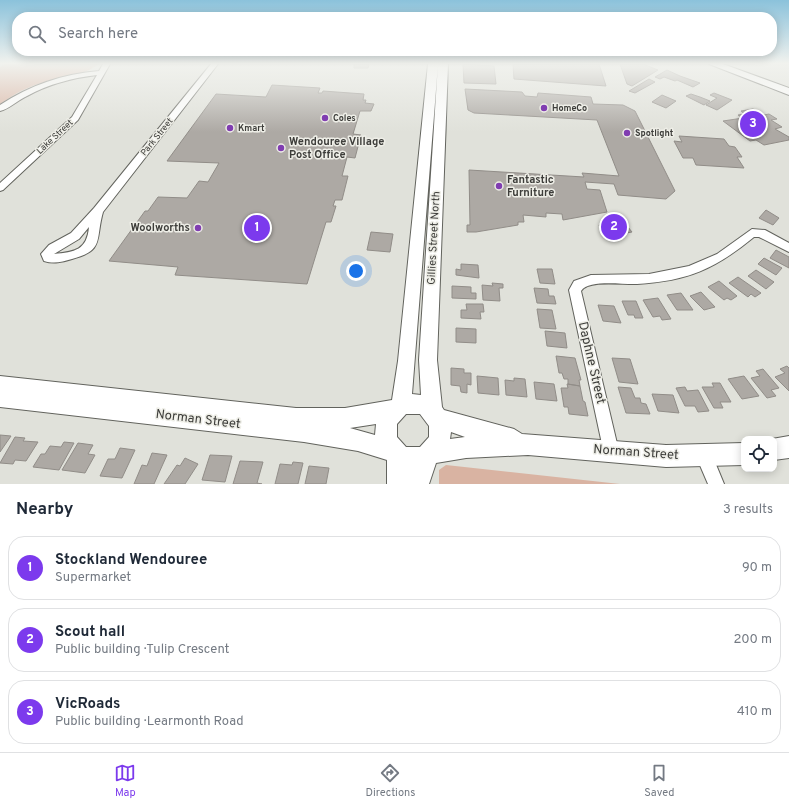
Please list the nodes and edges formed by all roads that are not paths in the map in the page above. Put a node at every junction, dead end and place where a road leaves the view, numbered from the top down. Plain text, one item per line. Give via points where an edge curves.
1 (43, 87) edge
2 (92, 87) edge
3 (198, 87) edge
4 (436, 87) edge
5 (777, 87) edge
6 (778, 87) edge
7 (789, 91) edge
8 (0, 110) edge
9 (0, 188) edge
10 (98, 211) junction
11 (427, 224) junction
12 (789, 248) edge
13 (2, 391) edge
14 (397, 408) junction
15 (434, 415) junction
16 (528, 444) junction
17 (789, 447) edge
18 (777, 449) edge
19 (611, 452) junction
20 (396, 453) junction
21 (430, 453) junction
22 (741, 454) edge
23 (704, 456) junction
24 (398, 484) edge
25 (418, 484) edge
26 (716, 484) edge

1 - 8 street via 20,96
2 - 9 street, Lake Street via 75,118
3 - 10 street, Park Street
4 - 11 main road, Gillies Street North
5 - 7 main road
6 - 7 main road
10 - 10 street, Park Street via 93,242 89,248 78,254 48,258 49,251 74,237
11 - 14 main road, Gillies Street North via 407,361
11 - 15 main road, Gillies Street North via 428,360
12 - 19 street, Daphne Street via 761,233 752,233 710,263 671,275 627,280 586,280 577,284 575,290
13 - 14 main road, Norman Street via 70,391 294,419 338,420 378,415
13 - 20 main road, Norman Street via 358,440
14 - 15 main road via 417,404
14 - 20 main road via 386,425 388,443
15 - 16 main road, Norman Street
15 - 21 main road via 440,435 438,444
16 - 19 main road, Norman Street
16 - 21 main road, Norman Street via 466,447
17 - 18 main road
19 - 23 main road, Norman Street
20 - 21 main road via 414,459
20 - 24 main road
21 - 25 main road
22 - 23 main road, Norman Street
23 - 26 street

